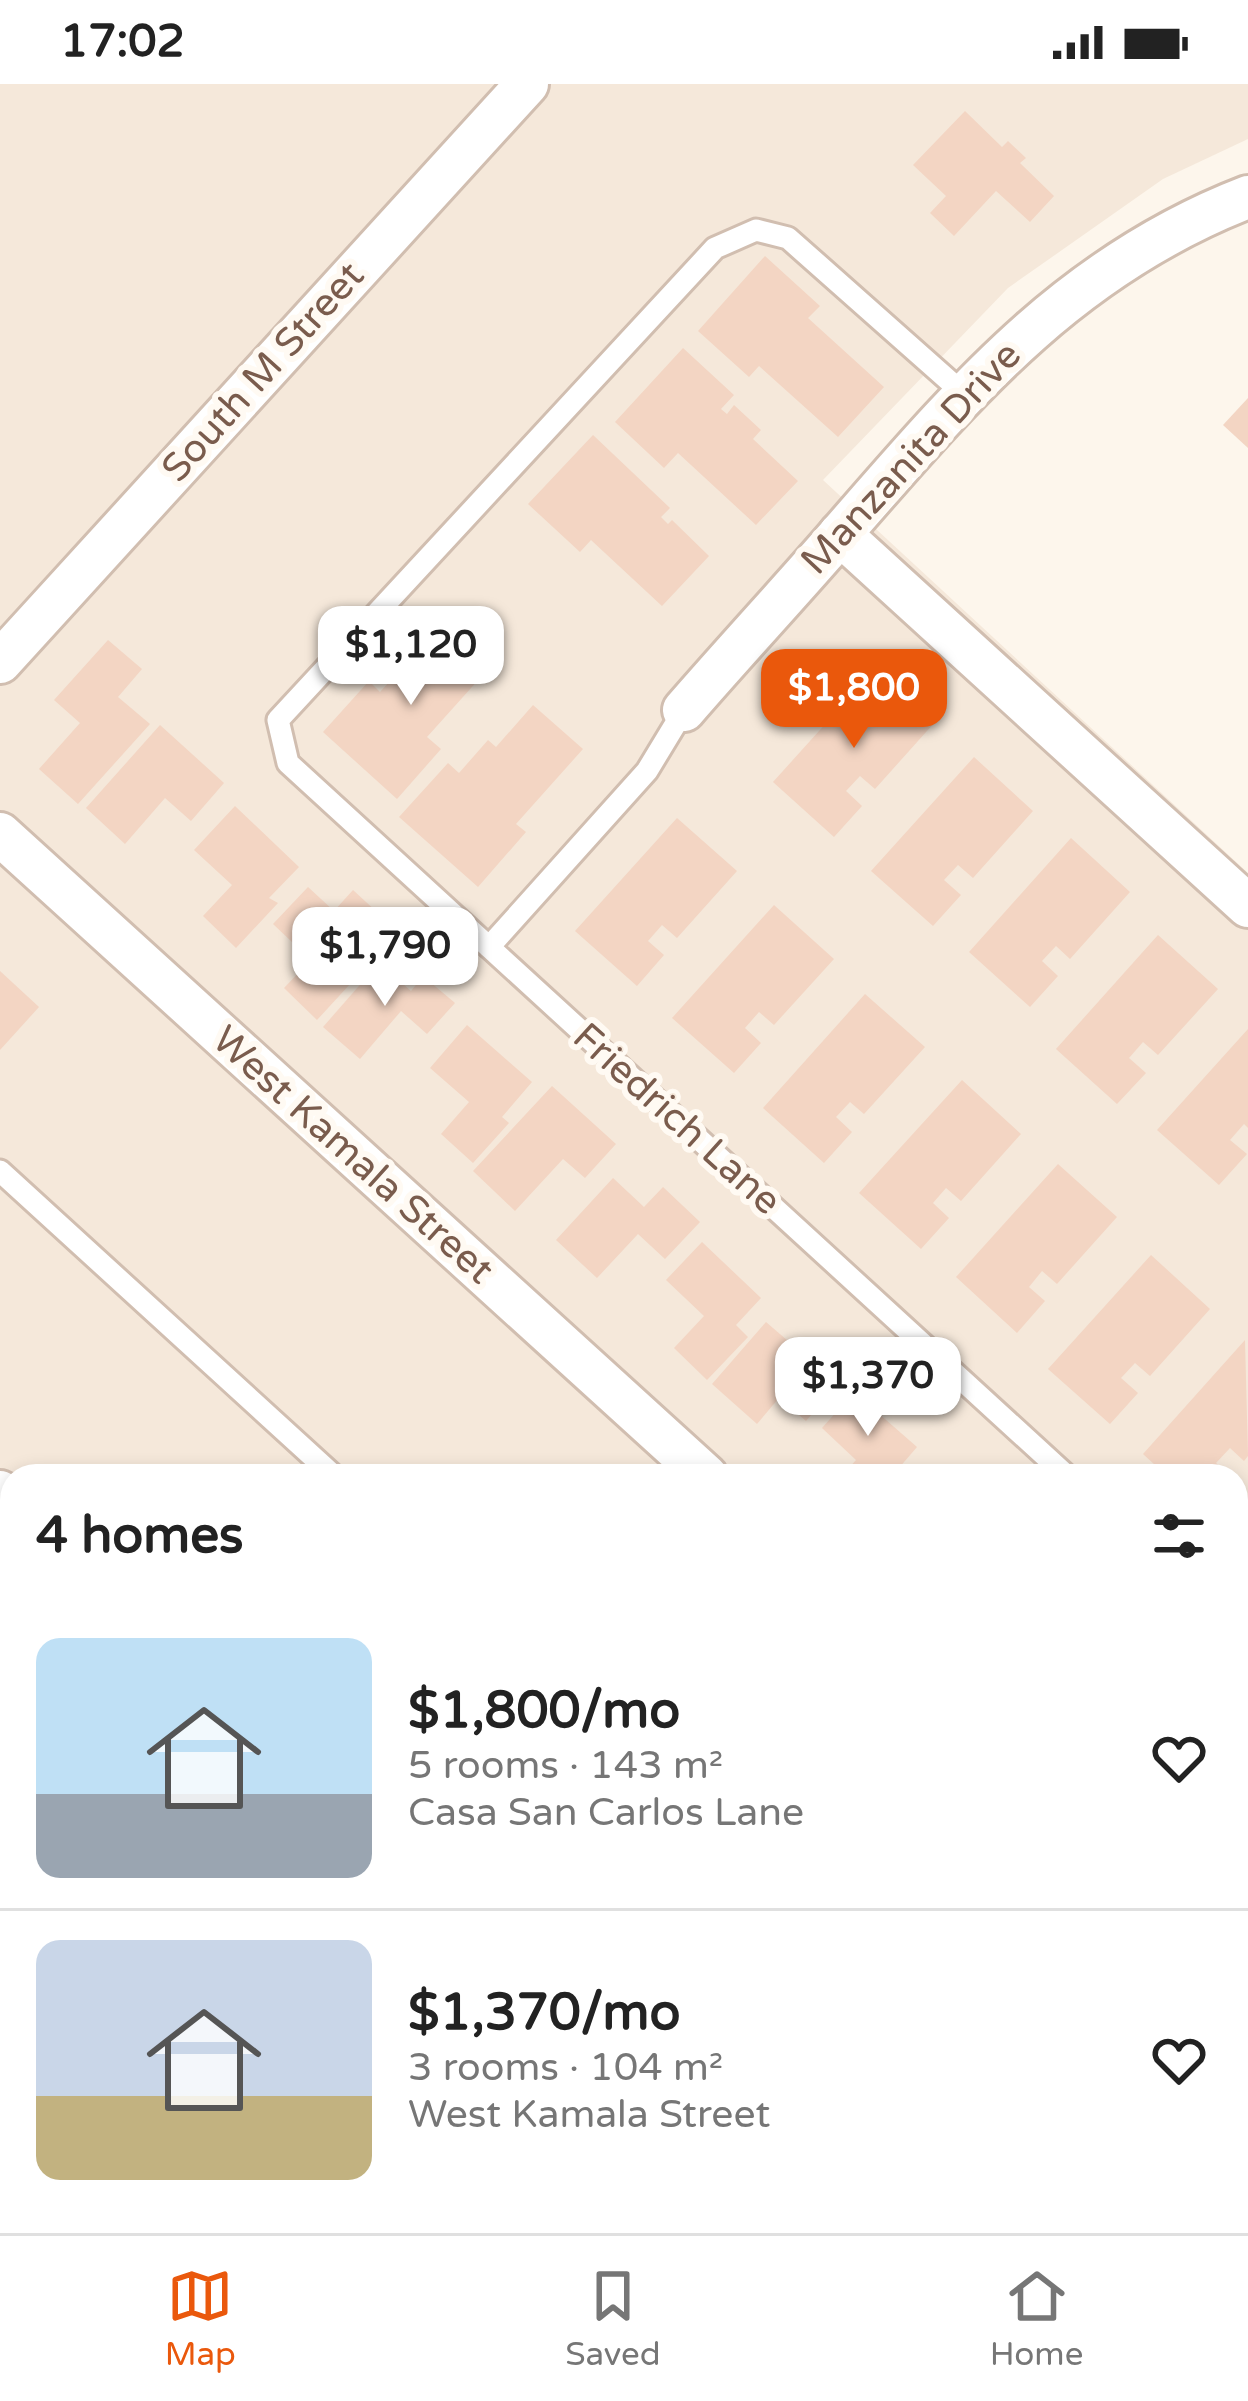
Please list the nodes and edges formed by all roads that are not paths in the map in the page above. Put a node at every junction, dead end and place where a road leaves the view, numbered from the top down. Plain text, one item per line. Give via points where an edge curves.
1 (527, 84) edge
2 (1248, 197) edge
3 (964, 394) junction
4 (840, 534) junction
5 (0, 662) edge
6 (683, 710) joint
7 (0, 834) edge
8 (1248, 907) edge
9 (488, 947) junction
10 (0, 1171) edge
11 (321, 1464) edge
12 (693, 1464) edge
13 (1053, 1464) edge

1 - 5 street, South M Street
2 - 3 street, Manzanita Drive via 1096,278
3 - 4 street, Manzanita Drive
3 - 9 lane, Friedrich Lane via 788,238 756,230 715,248 278,720 287,763
4 - 6 street, Manzanita Drive
4 - 8 street
6 - 9 lane, Manzanita Drive via 647,771
7 - 12 street, West Kamala Street
9 - 13 lane, Friedrich Lane
10 - 11 lane

